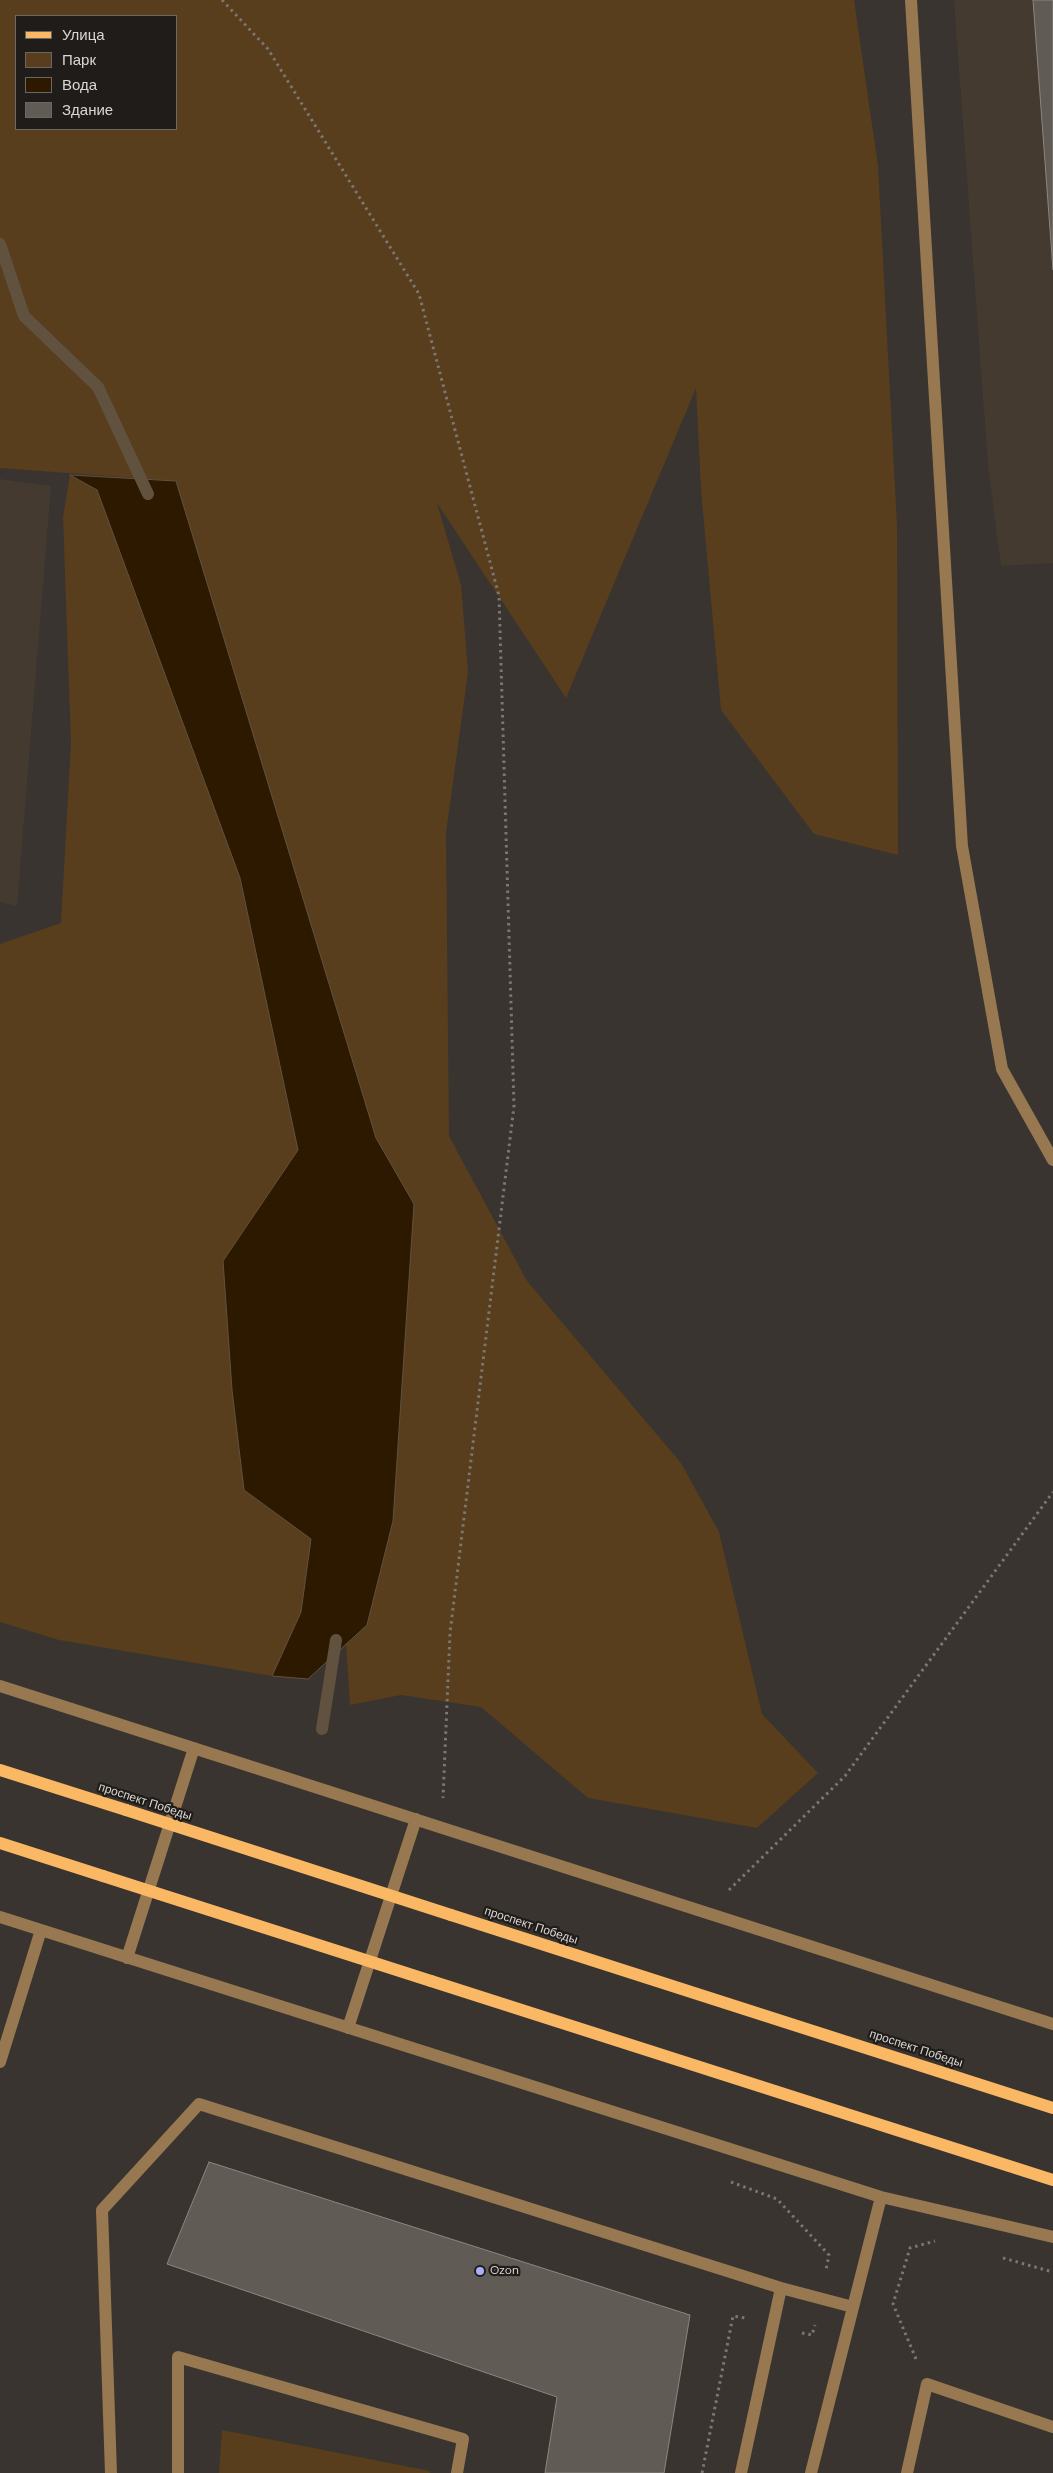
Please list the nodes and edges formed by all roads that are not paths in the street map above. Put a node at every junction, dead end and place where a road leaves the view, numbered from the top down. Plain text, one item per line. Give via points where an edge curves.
1 (911, 0) edge
2 (1053, 1160) edge
3 (0, 1686) edge
4 (194, 1748) junction
5 (0, 1770) edge
6 (416, 1819) junction
7 (0, 1843) edge
8 (0, 1917) edge
9 (41, 1930) junction
10 (127, 1958) junction
11 (1053, 2024) edge
12 (348, 2028) junction
13 (0, 2062) edge
14 (1053, 2108) edge
15 (1053, 2180) edge
16 (881, 2197) junction
17 (1053, 2237) edge
18 (781, 2288) junction
19 (853, 2307) junction
20 (1053, 2427) edge
21 (111, 2473) edge
22 (178, 2473) edge
23 (457, 2473) edge
24 (741, 2473) edge
25 (811, 2473) edge
26 (907, 2473) edge

1 - 2 street via 962,846 1002,1069
3 - 4 street
4 - 6 street
4 - 10 street
5 - 14 main road, проспект Победы, bridge
6 - 11 street
6 - 12 street
7 - 15 main road, bridge
8 - 9 street
9 - 10 street
9 - 13 street
10 - 12 street
12 - 16 street
16 - 17 street
16 - 19 street
18 - 19 street
18 - 21 street via 199,2104 102,2210
18 - 24 street
19 - 25 street
20 - 26 street via 927,2384
22 - 23 street via 178,2357 463,2439

